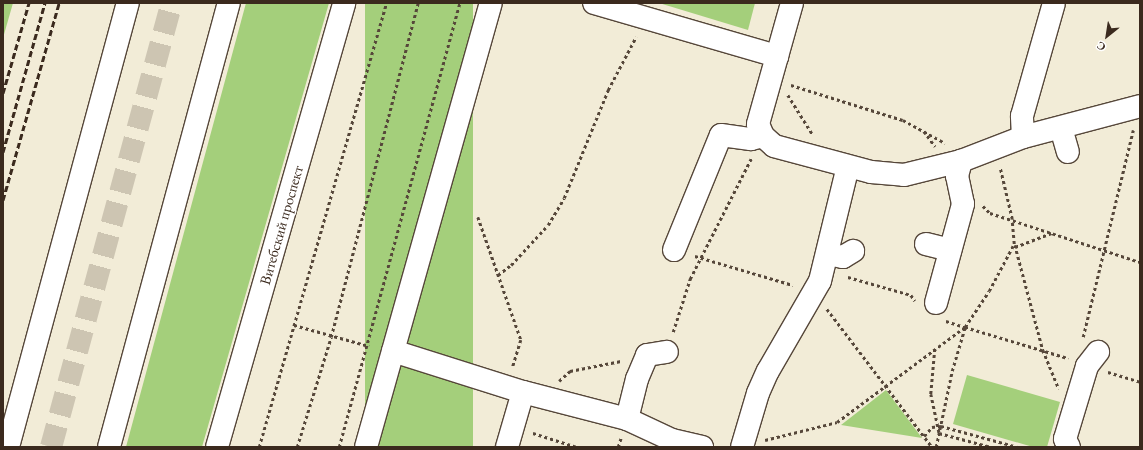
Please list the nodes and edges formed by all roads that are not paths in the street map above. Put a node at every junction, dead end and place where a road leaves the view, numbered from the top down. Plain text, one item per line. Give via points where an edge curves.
1 (128, 3) edge
2 (229, 3) edge
3 (344, 3) edge
4 (491, 3) edge
5 (594, 3) edge
6 (792, 3) edge
7 (1054, 3) edge
8 (777, 56) junction
9 (1139, 106) edge
10 (1061, 128) junction
11 (763, 136) junction
12 (1023, 137) junction
13 (1068, 152) dead end
14 (960, 161) junction
15 (839, 164) junction
16 (926, 244) dead end
17 (674, 250) dead end
18 (950, 250) junction
19 (853, 251) dead end
20 (825, 262) junction
21 (932, 310) road end
22 (393, 351) junction
23 (1089, 352) road end
24 (657, 354) road end
25 (523, 392) junction
26 (627, 419) junction
27 (510, 437) edge
28 (671, 444) edge
29 (743, 444) edge
30 (8, 447) edge
31 (109, 447) edge
32 (218, 447) edge
33 (366, 447) edge
34 (702, 447) edge
35 (1069, 447) edge

1 - 30 main road
2 - 31 main road
3 - 32 main road, Витебский проспект
4 - 22 main road
5 - 8 main road
6 - 8 main road
7 - 12 main road via 1022,116
8 - 11 main road via 775,80 758,124
9 - 10 main road
10 - 12 main road
10 - 13 main road
11 - 15 main road via 774,146
11 - 17 main road via 750,139 721,135
12 - 14 main road
14 - 15 main road via 904,175 884,174
14 - 18 main road via 957,176 963,204
15 - 20 main road
16 - 18 main road
18 - 21 main road
19 - 20 main road
20 - 29 main road via 814,293 768,371
22 - 25 main road
22 - 33 main road
23 - 35 main road via 1065,439
24 - 26 main road via 637,379
25 - 26 main road
25 - 27 main road
26 - 28 main road
28 - 34 main road

